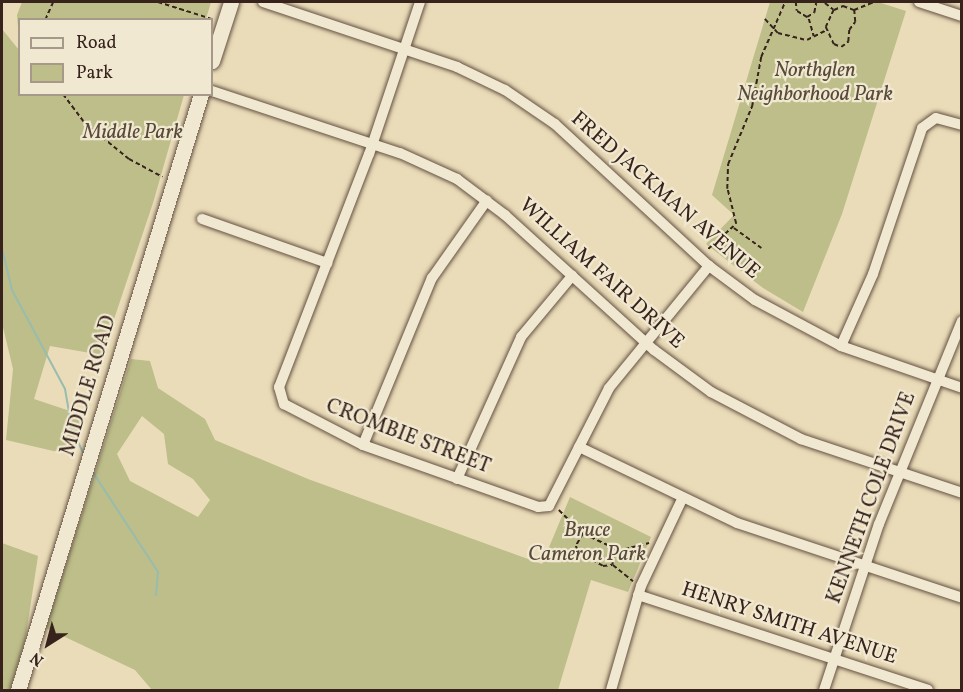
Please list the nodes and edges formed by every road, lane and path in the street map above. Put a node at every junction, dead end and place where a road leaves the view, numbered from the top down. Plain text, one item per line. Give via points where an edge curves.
1 (53, 2) edge
2 (158, 2) edge
3 (231, 2) edge
4 (263, 2) edge
5 (420, 2) edge
6 (785, 2) edge
7 (796, 2) edge
8 (815, 2) edge
9 (825, 2) edge
10 (874, 2) edge
11 (919, 2) edge
12 (834, 10) junction
13 (854, 10) junction
14 (962, 16) edge
15 (809, 17) junction
16 (46, 18) edge
17 (207, 18) edge
18 (765, 19) dead end
19 (773, 30) junction
20 (827, 30) junction
21 (815, 36) junction
22 (404, 49) junction
23 (213, 58) edge
24 (213, 92) edge
25 (65, 96) edge
26 (200, 96) edge
27 (962, 125) edge
28 (372, 144) junction
29 (164, 177) dead end
30 (487, 200) junction
31 (202, 219) dead end
32 (734, 227) junction
33 (762, 248) dead end
34 (708, 249) dead end
35 (327, 263) junction
36 (709, 266) junction
37 (572, 276) junction
38 (962, 321) edge
39 (645, 342) junction
40 (841, 346) junction
41 (937, 380) junction
42 (962, 388) edge
43 (363, 445) junction
44 (579, 447) junction
45 (898, 472) junction
46 (457, 479) junction
47 (962, 493) edge
48 (683, 497) junction
49 (559, 510) dead end
50 (583, 534) junction
51 (650, 543) dead end
52 (616, 551) junction
53 (612, 564) junction
54 (865, 566) junction
55 (633, 581) dead end
56 (638, 595) junction
57 (962, 598) edge
58 (834, 659) junction
59 (18, 690) edge
60 (611, 690) edge
61 (824, 690) edge
62 (928, 690) edge

1 - 16 path
2 - 17 path
3 - 23 street
4 - 22 street, FRED JACKMAN AVENUE
5 - 22 street, CROMBIE STREET
6 - 19 path
7 - 15 path via 800,14
8 - 9 path
8 - 15 path
9 - 12 path
10 - 13 path
11 - 14 street
12 - 13 path via 843,6
12 - 20 path
13 - 20 path via 855,22 844,46 836,46
15 - 21 path
18 - 19 path
19 - 21 path via 807,40
19 - 32 path via 761,57 752,106 728,164 727,189 737,219
20 - 21 path
22 - 28 street, CROMBIE STREET
22 - 36 street, FRED JACKMAN AVENUE via 472,74 531,106
24 - 28 street, WILLIAM FAIR DRIVE
25 - 29 path via 85,123 129,159
26 - 59 street, MIDDLE ROAD
27 - 40 street via 936,118 922,128 873,274
28 - 30 street, WILLIAM FAIR DRIVE via 428,165
28 - 35 street, CROMBIE STREET
30 - 37 street, WILLIAM FAIR DRIVE
30 - 43 street via 432,278
31 - 35 street
32 - 33 path
32 - 34 path
35 - 43 street, CROMBIE STREET via 279,393 289,408
36 - 39 street, CROMBIE STREET
36 - 40 street, FRED JACKMAN AVENUE via 778,315
37 - 39 street, WILLIAM FAIR DRIVE
37 - 46 street via 521,337
38 - 41 street, KENNETH COLE DRIVE
39 - 44 street, CROMBIE STREET via 609,388
39 - 45 street, WILLIAM FAIR DRIVE via 711,392 765,423
40 - 41 street, FRED JACKMAN AVENUE
41 - 42 street, FRED JACKMAN AVENUE
41 - 45 street, KENNETH COLE DRIVE
43 - 46 street, CROMBIE STREET
44 - 46 street, CROMBIE STREET via 556,499 545,507
44 - 48 street
45 - 47 street, WILLIAM FAIR DRIVE
45 - 54 street, KENNETH COLE DRIVE
48 - 54 street via 746,526
48 - 56 street
49 - 50 path
50 - 52 path
50 - 53 path via 576,546 579,552 603,566
51 - 52 path
52 - 53 path
53 - 55 path
54 - 57 street
54 - 58 street, KENNETH COLE DRIVE
56 - 58 street, HENRY SMITH AVENUE
56 - 60 street
58 - 61 street, KENNETH COLE DRIVE
58 - 62 street, HENRY SMITH AVENUE

